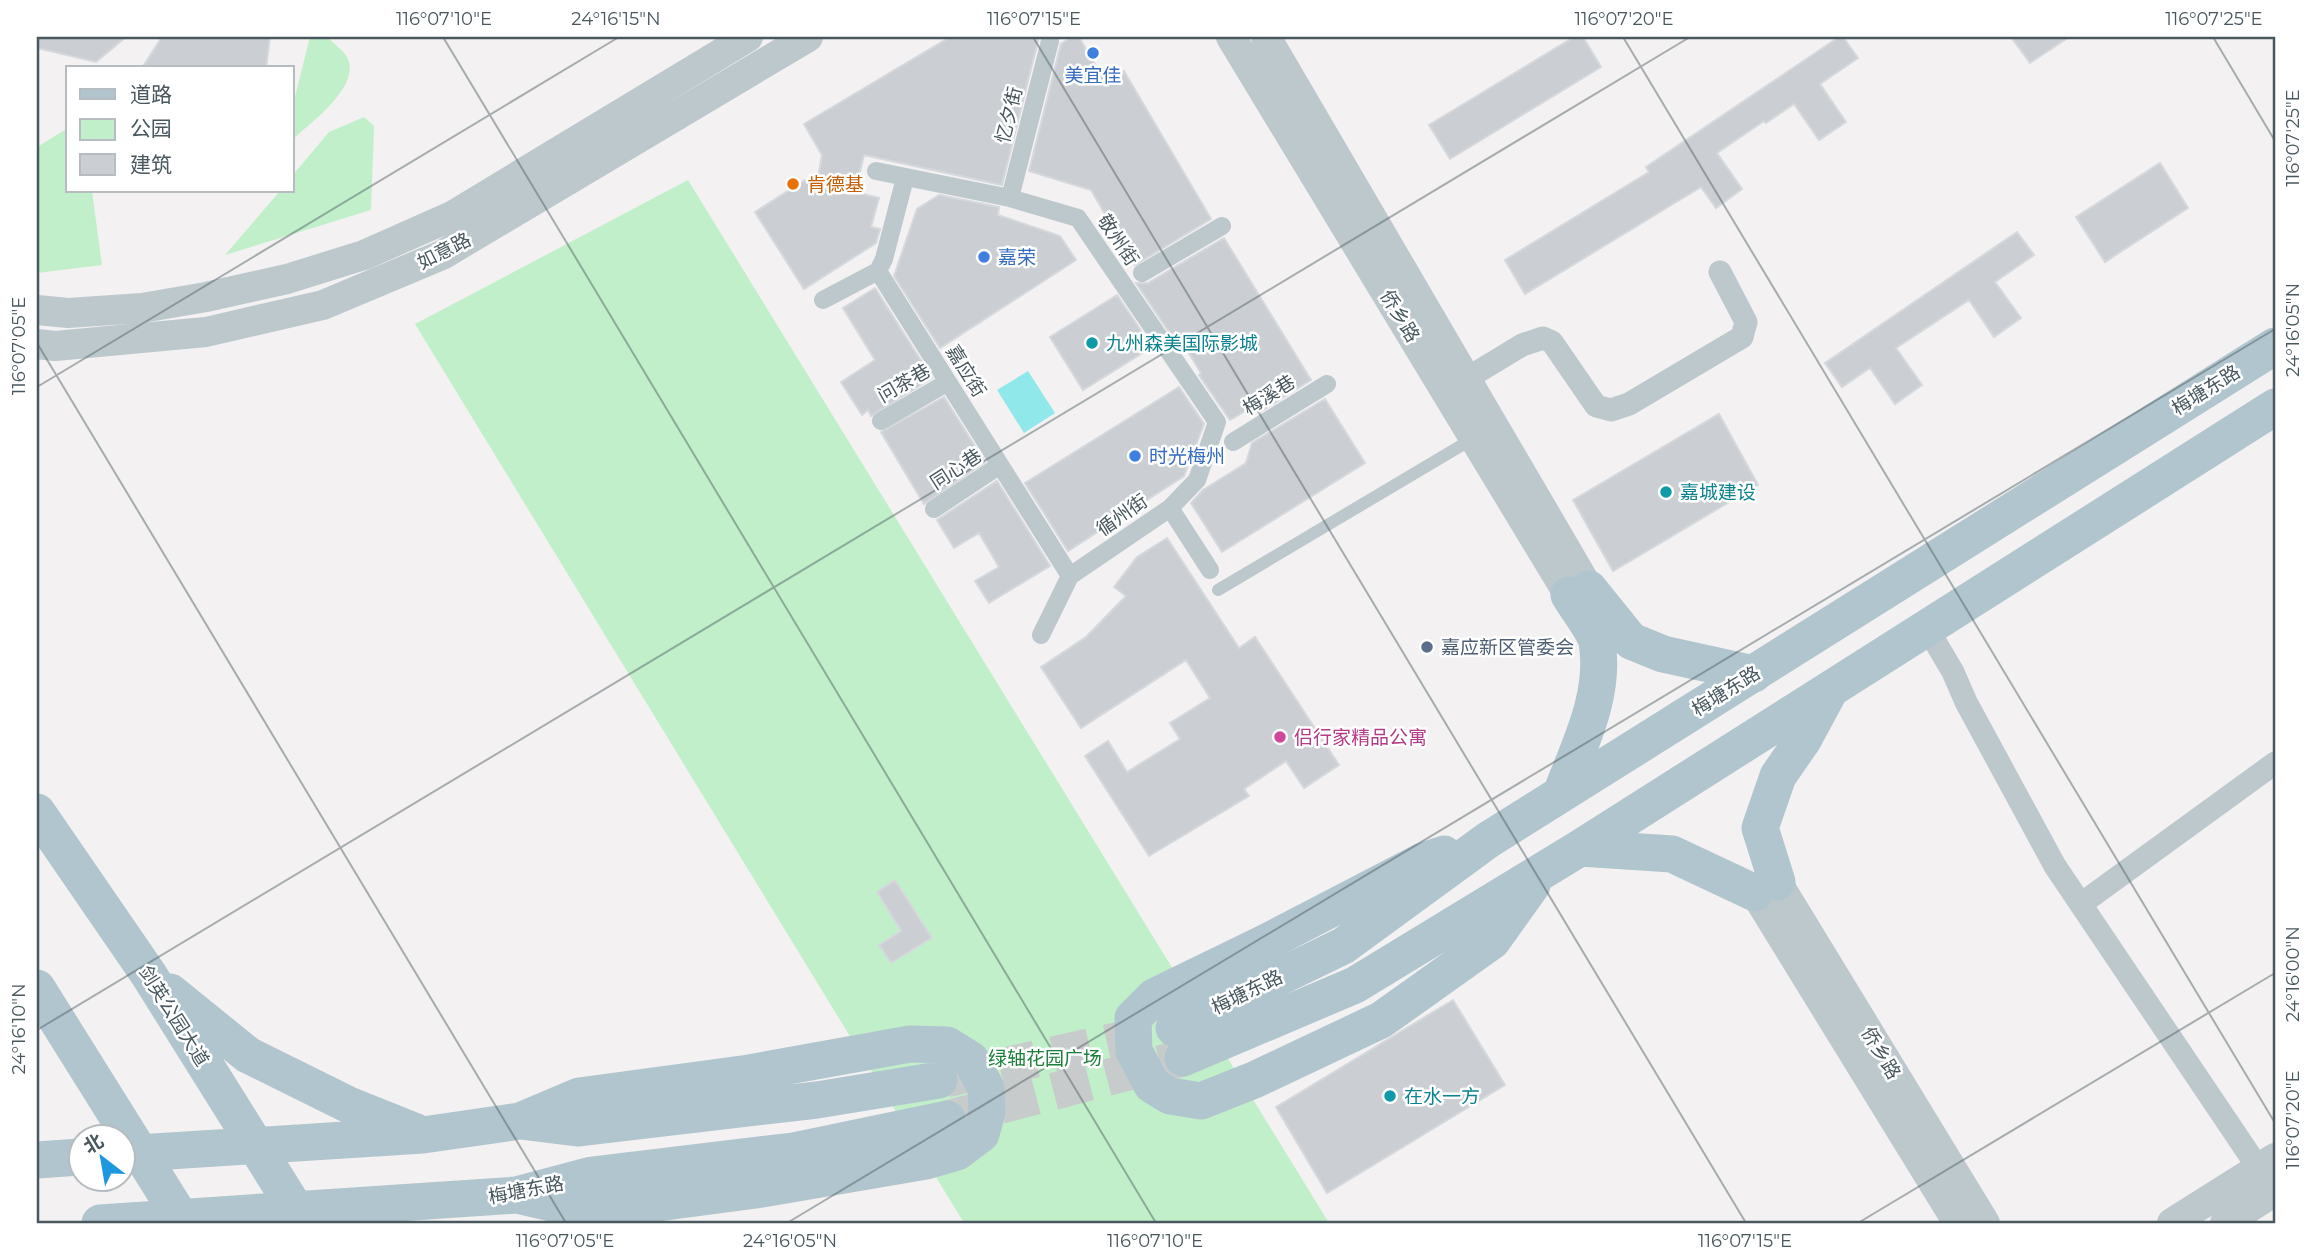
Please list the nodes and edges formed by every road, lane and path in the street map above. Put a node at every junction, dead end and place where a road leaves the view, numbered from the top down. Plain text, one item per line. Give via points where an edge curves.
1 (748, 37) edge
2 (808, 37) edge
3 (1231, 37) edge
4 (1266, 37) edge
5 (1050, 41) dead end
6 (876, 170) dead end
7 (905, 178) junction
8 (1010, 198) junction
9 (1222, 226) dead end
10 (878, 271) junction
11 (1720, 272) dead end
12 (1142, 273) dead end
13 (823, 300) dead end
14 (37, 310) edge
15 (37, 344) edge
16 (2275, 346) edge
17 (1466, 379) junction
18 (948, 382) junction
19 (1327, 384) dead end
20 (2275, 407) edge
21 (881, 421) dead end
22 (1217, 422) joint
23 (1475, 438) junction
24 (1234, 442) dead end
25 (1000, 466) junction
26 (1170, 508) junction
27 (934, 509) dead end
28 (1210, 570) dead end
29 (1070, 576) junction
30 (1218, 590) dead end
31 (1579, 592) junction
32 (1927, 628) junction
33 (1041, 635) dead end
34 (1754, 674) junction
35 (1830, 689) junction
36 (2275, 763) edge
37 (1561, 794) junction
38 (37, 812) edge
39 (1488, 840) junction
40 (1580, 848) junction
41 (1541, 873) junction
42 (1766, 888) junction
43 (2081, 904) junction
44 (149, 975) junction
45 (37, 988) edge
46 (939, 1080) tunnel mouth
47 (947, 1119) tunnel mouth
48 (520, 1121) junction
49 (115, 1124) edge
50 (423, 1135) junction
51 (256, 1146) junction
52 (136, 1154) edge
53 (66, 1158) edge
54 (136, 1159) edge
55 (37, 1160) edge
56 (2265, 1160) edge
57 (2275, 1191) edge
58 (517, 1195) junction
59 (461, 1211) edge
60 (300, 1217) edge
61 (183, 1221) edge
62 (100, 1223) edge
63 (1958, 1223) edge
64 (1984, 1223) edge
65 (2172, 1223) edge
66 (2225, 1223) edge

1 - 14 street, 如意路 via 452,216 364,255 286,279 142,309
2 - 15 street, 如意路 via 442,255 323,305 206,332
3 - 23 street, 侨乡路
4 - 17 street, 侨乡路
5 - 8 street, 忆夕街
6 - 7 street, 敬州街
7 - 8 street, 敬州街
7 - 10 street
8 - 22 street, 敬州街 via 1078,218
9 - 12 street
10 - 13 street
10 - 18 street, 嘉应街
11 - 17 street via 1746,322 1742,337 1629,404 1611,411 1596,406 1552,342 1543,338 1522,345
16 - 34 main road, 梅塘东路
17 - 31 street, 侨乡路
18 - 21 street, 问茶巷
18 - 25 street, 嘉应街
19 - 24 street, 梅溪巷
20 - 32 main road, 梅塘东路
22 - 26 street, 循州街 via 1197,480
23 - 30 lane
23 - 31 street, 侨乡路
25 - 27 street, 同心巷
25 - 29 street, 嘉应街
26 - 28 street
26 - 29 street, 循州街
29 - 33 street, 循州街
31 - 34 main road via 1632,641 1663,654
31 - 37 main road via 1597,640 1597,688
32 - 35 main road, 梅塘东路
32 - 43 street via 2055,866
34 - 37 main road, 梅塘东路
35 - 40 main road, 梅塘东路
35 - 42 main road via 1778,776 1760,828
36 - 43 street
37 - 39 main road, 梅塘东路
38 - 44 main road, 剑英公园大道
39 - 41 main road, 梅塘东路 via 1343,946 1178,1043 1355,985
39 - 41 main road via 1423,861 1154,996 1133,1018 1134,1051 1152,1086 1170,1096 1201,1101 1381,1020 1492,941
40 - 41 main road, 梅塘东路
40 - 42 main road via 1672,854
42 - 63 street, 侨乡路
42 - 64 street, 侨乡路
43 - 56 street
44 - 50 main road via 248,1055 351,1106
44 - 51 main road, 剑英公园大道
45 - 49 main road
46 - 48 main road via 817,1100 577,1128
47 - 58 main road, 梅塘东路 via 793,1151 593,1175
48 - 50 main road
48 - 58 main road via 579,1096 749,1073 909,1044 947,1045 971,1060 986,1088 987,1112 981,1134 957,1152 926,1161 590,1212
50 - 51 main road
51 - 52 main road
51 - 60 main road, 剑英公园大道
53 - 55 main road
54 - 61 main road
56 - 65 street
57 - 66 street
58 - 59 main road, 梅塘东路
59 - 60 main road, 梅塘东路
60 - 61 main road, 梅塘东路
61 - 62 main road, 梅塘东路

